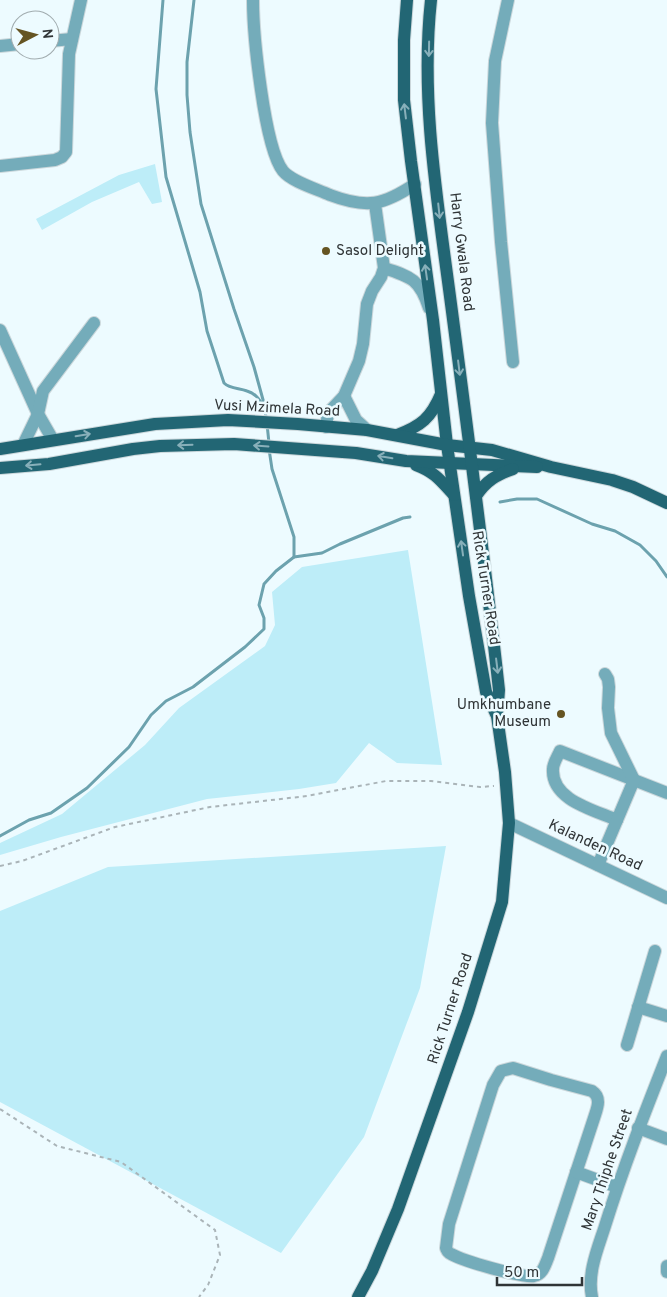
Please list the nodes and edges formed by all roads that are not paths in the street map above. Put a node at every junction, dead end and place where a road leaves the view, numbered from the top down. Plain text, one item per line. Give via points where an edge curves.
1 (81, 0) edge
2 (253, 0) edge
3 (407, 0) edge
4 (432, 0) edge
5 (508, 0) edge
6 (72, 39) junction
7 (60, 40) edge
8 (0, 166) edge
9 (415, 184) junction
10 (374, 204) junction
11 (384, 268) junction
12 (433, 320) junction
13 (94, 323) dead end
14 (0, 330) edge
15 (513, 362) dead end
16 (442, 393) junction
17 (344, 396) junction
18 (38, 414) junction
19 (326, 427) junction
20 (366, 430) junction
21 (397, 435) junction
22 (53, 440) junction
23 (24, 445) junction
24 (447, 445) junction
25 (469, 447) junction
26 (0, 449) edge
27 (406, 461) junction
28 (451, 463) junction
29 (471, 463) junction
30 (517, 467) junction
31 (551, 467) junction
32 (0, 468) edge
33 (454, 496) junction
34 (476, 496) junction
35 (667, 503) edge
36 (605, 674) dead end
37 (497, 716) junction
38 (634, 780) junction
39 (667, 792) edge
40 (617, 820) junction
41 (509, 823) junction
42 (598, 865) junction
43 (667, 898) edge
44 (655, 951) dead end
45 (638, 1007) junction
46 (667, 1016) edge
47 (627, 1045) dead end
48 (667, 1056) edge
49 (638, 1128) junction
50 (667, 1139) edge
51 (576, 1172) junction
52 (617, 1187) junction
53 (667, 1266) edge
54 (667, 1272) edge
55 (358, 1297) edge
56 (592, 1297) edge

1 - 6 street
2 - 10 street via 263,100 271,143 279,165 291,178 312,187 354,202
9 -> 3 main road via 404,100
4 -> 25 main road, Harry Gwala Road via 428,66 431,133
5 - 15 street via 495,61 492,124
6 - 7 street
6 - 8 street via 66,152 62,157 43,162
9 - 10 street via 395,198
12 -> 9 main road
10 - 11 street
11 - 12 street via 415,280
11 - 17 street via 368,299 359,361
12 - 16 main road
13 - 18 street via 43,391
14 - 18 street
16 - 21 main road via 430,416 411,430
16 - 24 main road
17 - 19 street via 328,413
17 - 20 street via 356,420
18 - 22 street
18 - 23 street
19 - 20 main road, Vusi Mzimela Road
22 -> 19 main road, Vusi Mzimela Road via 155,424 228,420
20 - 21 main road, Vusi Mzimela Road
21 - 24 main road, Vusi Mzimela Road
22 - 23 main road, Vusi Mzimela Road
23 - 26 main road, Vusi Mzimela Road
24 - 25 main road, Vusi Mzimela Road
24 - 28 main road, Rick Turner Road
25 - 29 main road, Harry Gwala Road
25 - 31 main road, Vusi Mzimela Road via 492,450
27 - 28 main road, Vusi Mzimela Road
27 -> 32 main road, Vusi Mzimela Road via 356,453 234,444 160,446 49,464
27 - 33 main road via 437,475
28 - 29 main road, Vusi Mzimela Road
28 - 33 main road, Rick Turner Road
29 - 30 main road, Vusi Mzimela Road
29 - 34 main road, Rick Turner Road
30 - 31 main road, Vusi Mzimela Road
30 - 34 main road via 490,479
31 - 35 main road, Vusi Mzimela Road via 612,480
37 -> 33 main road, Rick Turner Road via 486,692
34 -> 37 main road, Rick Turner Road via 500,690
36 - 38 street via 611,733
37 - 41 main road, Rick Turner Road
38 - 39 street
38 - 40 street
38 - 40 street via 560,750 553,767 554,781 561,792
40 - 42 street
41 - 42 street, Kalanden Road
41 - 55 main road, Rick Turner Road via 502,902 481,973 398,1209
42 - 43 street, Kalanden Road
44 - 45 street
45 - 46 street
45 - 47 street
48 - 49 street, Mary Thiphe Street
49 - 50 street
49 - 52 street, Mary Thiphe Street
51 - 51 street via 597,1107 595,1093 518,1069 501,1071 492,1085 454,1206 446,1236 447,1252 497,1269 529,1276 539,1274 548,1258
51 - 52 street
52 - 56 street, Mary Thiphe Street via 594,1260 590,1280
53 - 54 street

